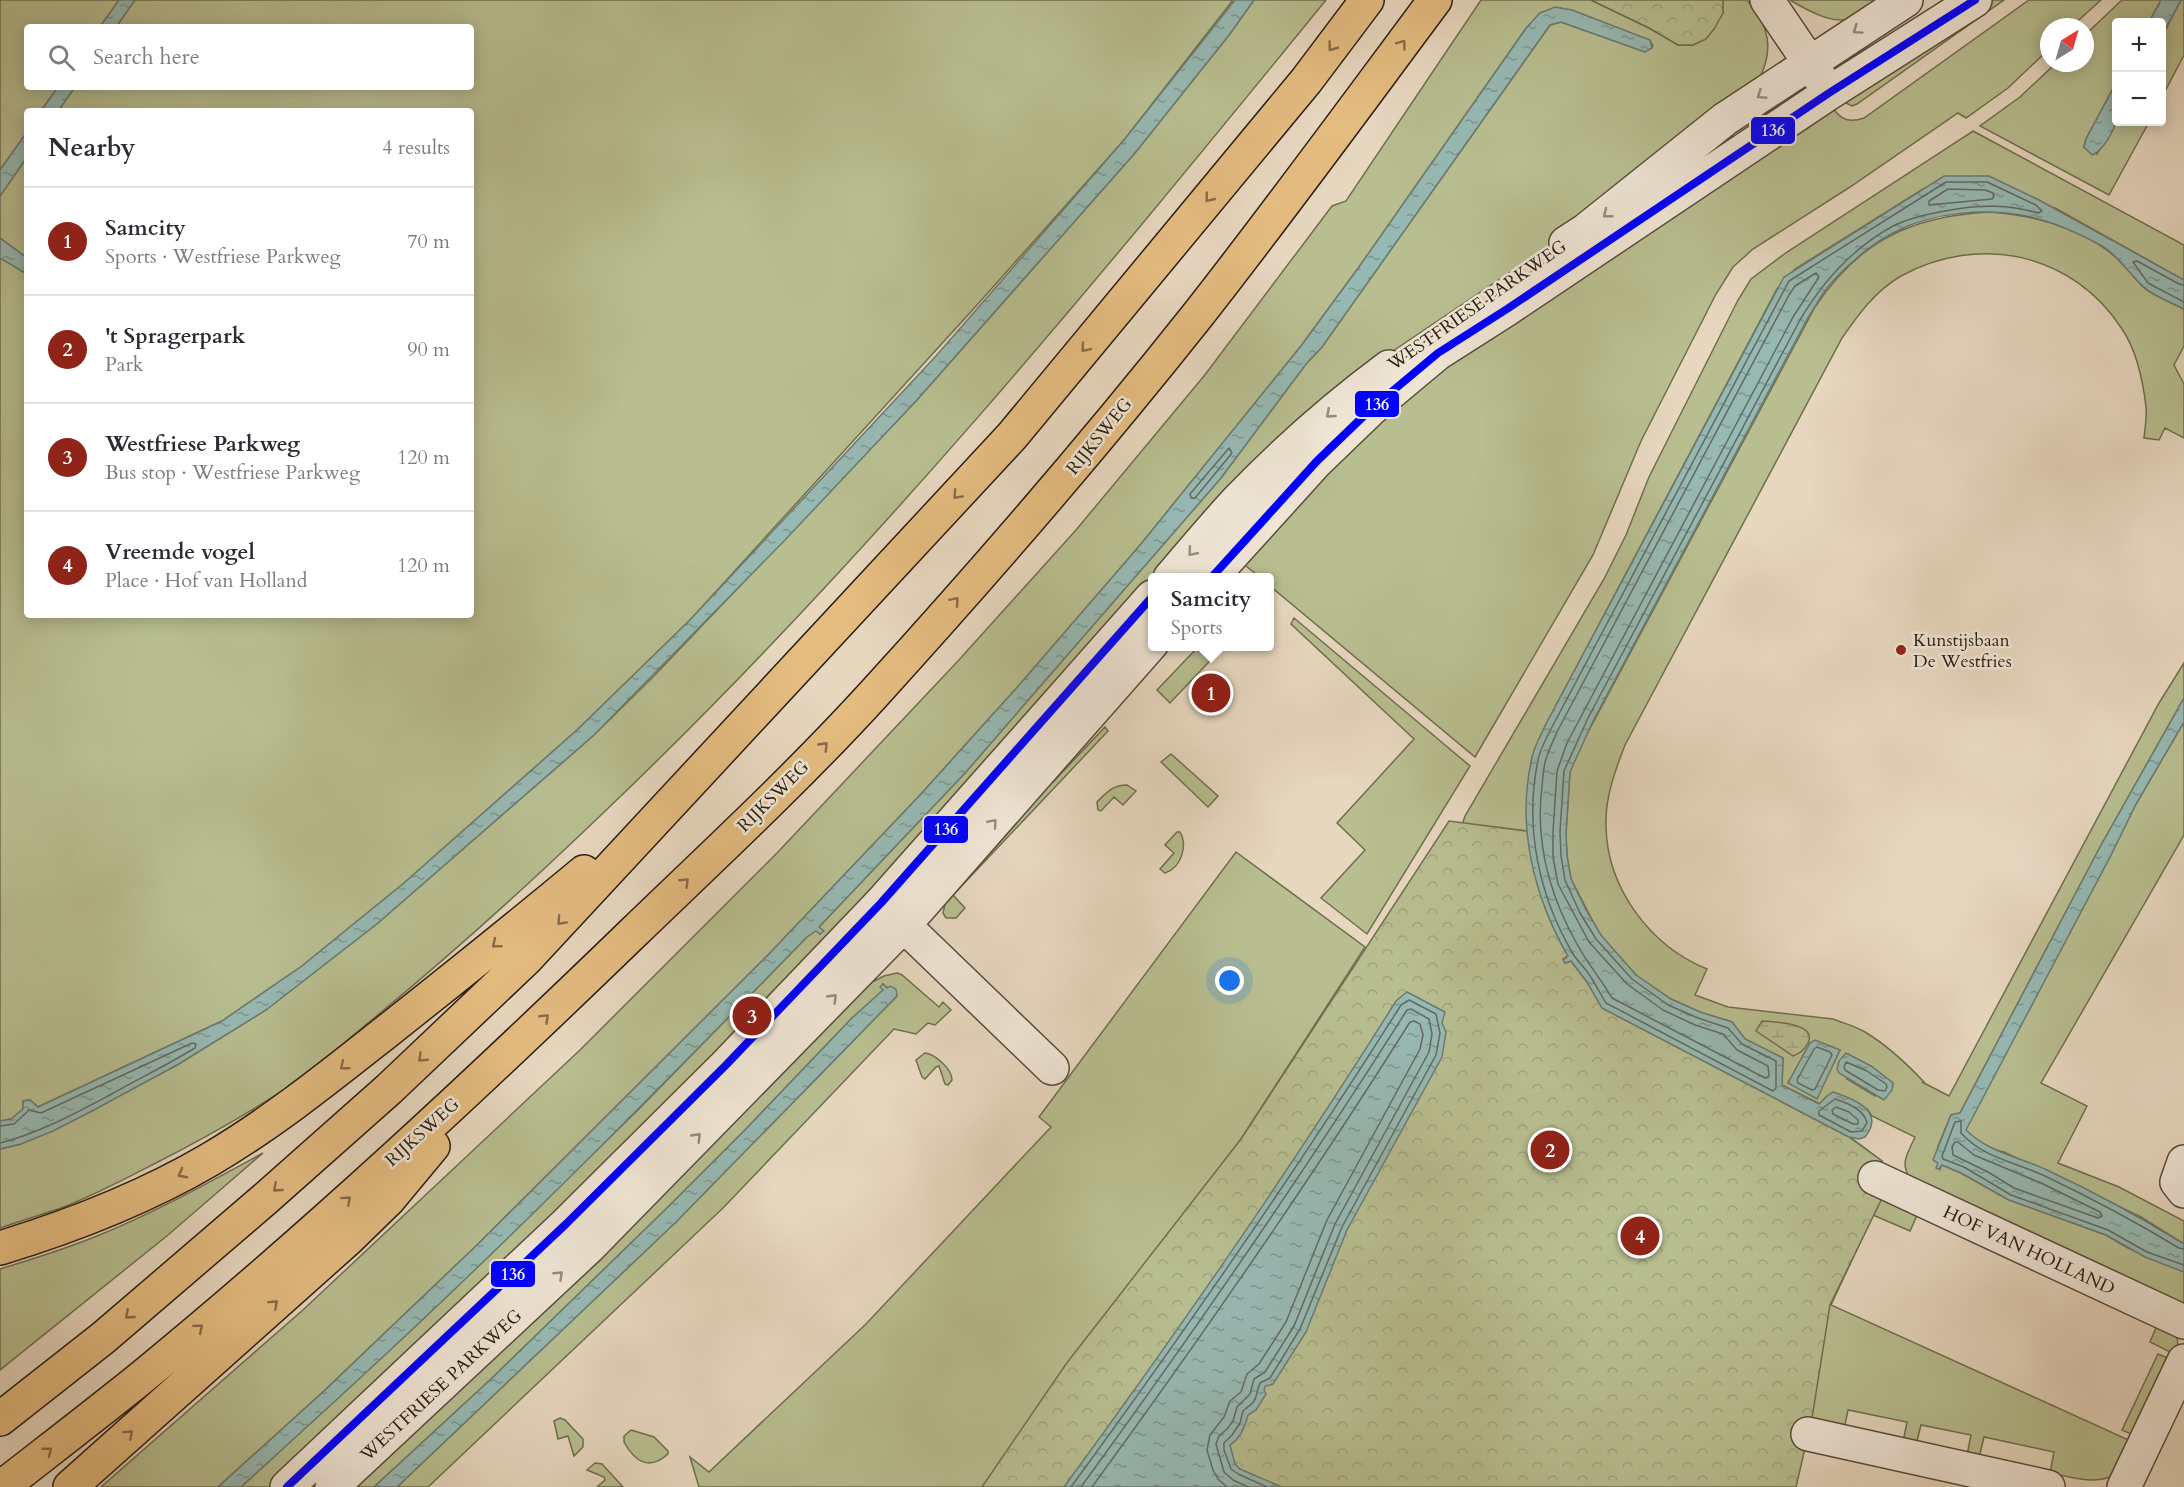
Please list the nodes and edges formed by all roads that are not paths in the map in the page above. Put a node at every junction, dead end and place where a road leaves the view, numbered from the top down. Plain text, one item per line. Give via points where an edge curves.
1 (1367, 0) edge
2 (1434, 0) edge
3 (1767, 0) edge
4 (1906, 0) edge
5 (1976, 0) edge
6 (1810, 62) junction
7 (1829, 93) junction
8 (1174, 573) edge
9 (1216, 573) edge
10 (1148, 602) edge
11 (1148, 647) edge
12 (688, 787) junction
13 (892, 914) junction
14 (503, 1059) junction
15 (1052, 1068) dead end
16 (2184, 1162) edge
17 (1875, 1178) dead end
18 (2184, 1191) edge
19 (0, 1248) edge
20 (2184, 1322) edge
21 (2184, 1360) edge
22 (0, 1419) edge
23 (1809, 1434) dead end
24 (2, 1487) edge
25 (70, 1487) edge
26 (287, 1487) edge
27 (332, 1487) edge
28 (2048, 1487) edge
29 (2124, 1487) edge

1 -> 12 highway via 1306,81 1012,436
14 -> 2 highway, RIJKSWEG via 793,778 871,697 1046,499 1197,316
3 - 6 street
4 -> 6 street, WESTFRIESE PARKWEG
5 - 7 street, WESTFRIESE PARKWEG
6 - 7 street
6 -> 8 street, WESTFRIESE PARKWEG via 1725,118 1586,230 1469,307 1357,391 1237,501
7 - 9 street, WESTFRIESE PARKWEG via 1438,353 1317,461
10 - 13 street, WESTFRIESE PARKWEG
13 -> 11 street, WESTFRIESE PARKWEG
12 -> 19 highway via 335,1073 253,1132 144,1193 58,1230
12 -> 22 highway via 526,959 389,1089 103,1338
13 - 15 street
13 - 26 street, WESTFRIESE PARKWEG via 726,1065 566,1224
27 -> 13 street, WESTFRIESE PARKWEG via 590,1246
24 -> 14 highway, RIJKSWEG via 142,1377 278,1262
25 -> 14 highway via 389,1199
16 - 18 street via 2176,1182
17 - 20 street, HOF VAN HOLLAND
21 - 29 street
23 - 28 street

